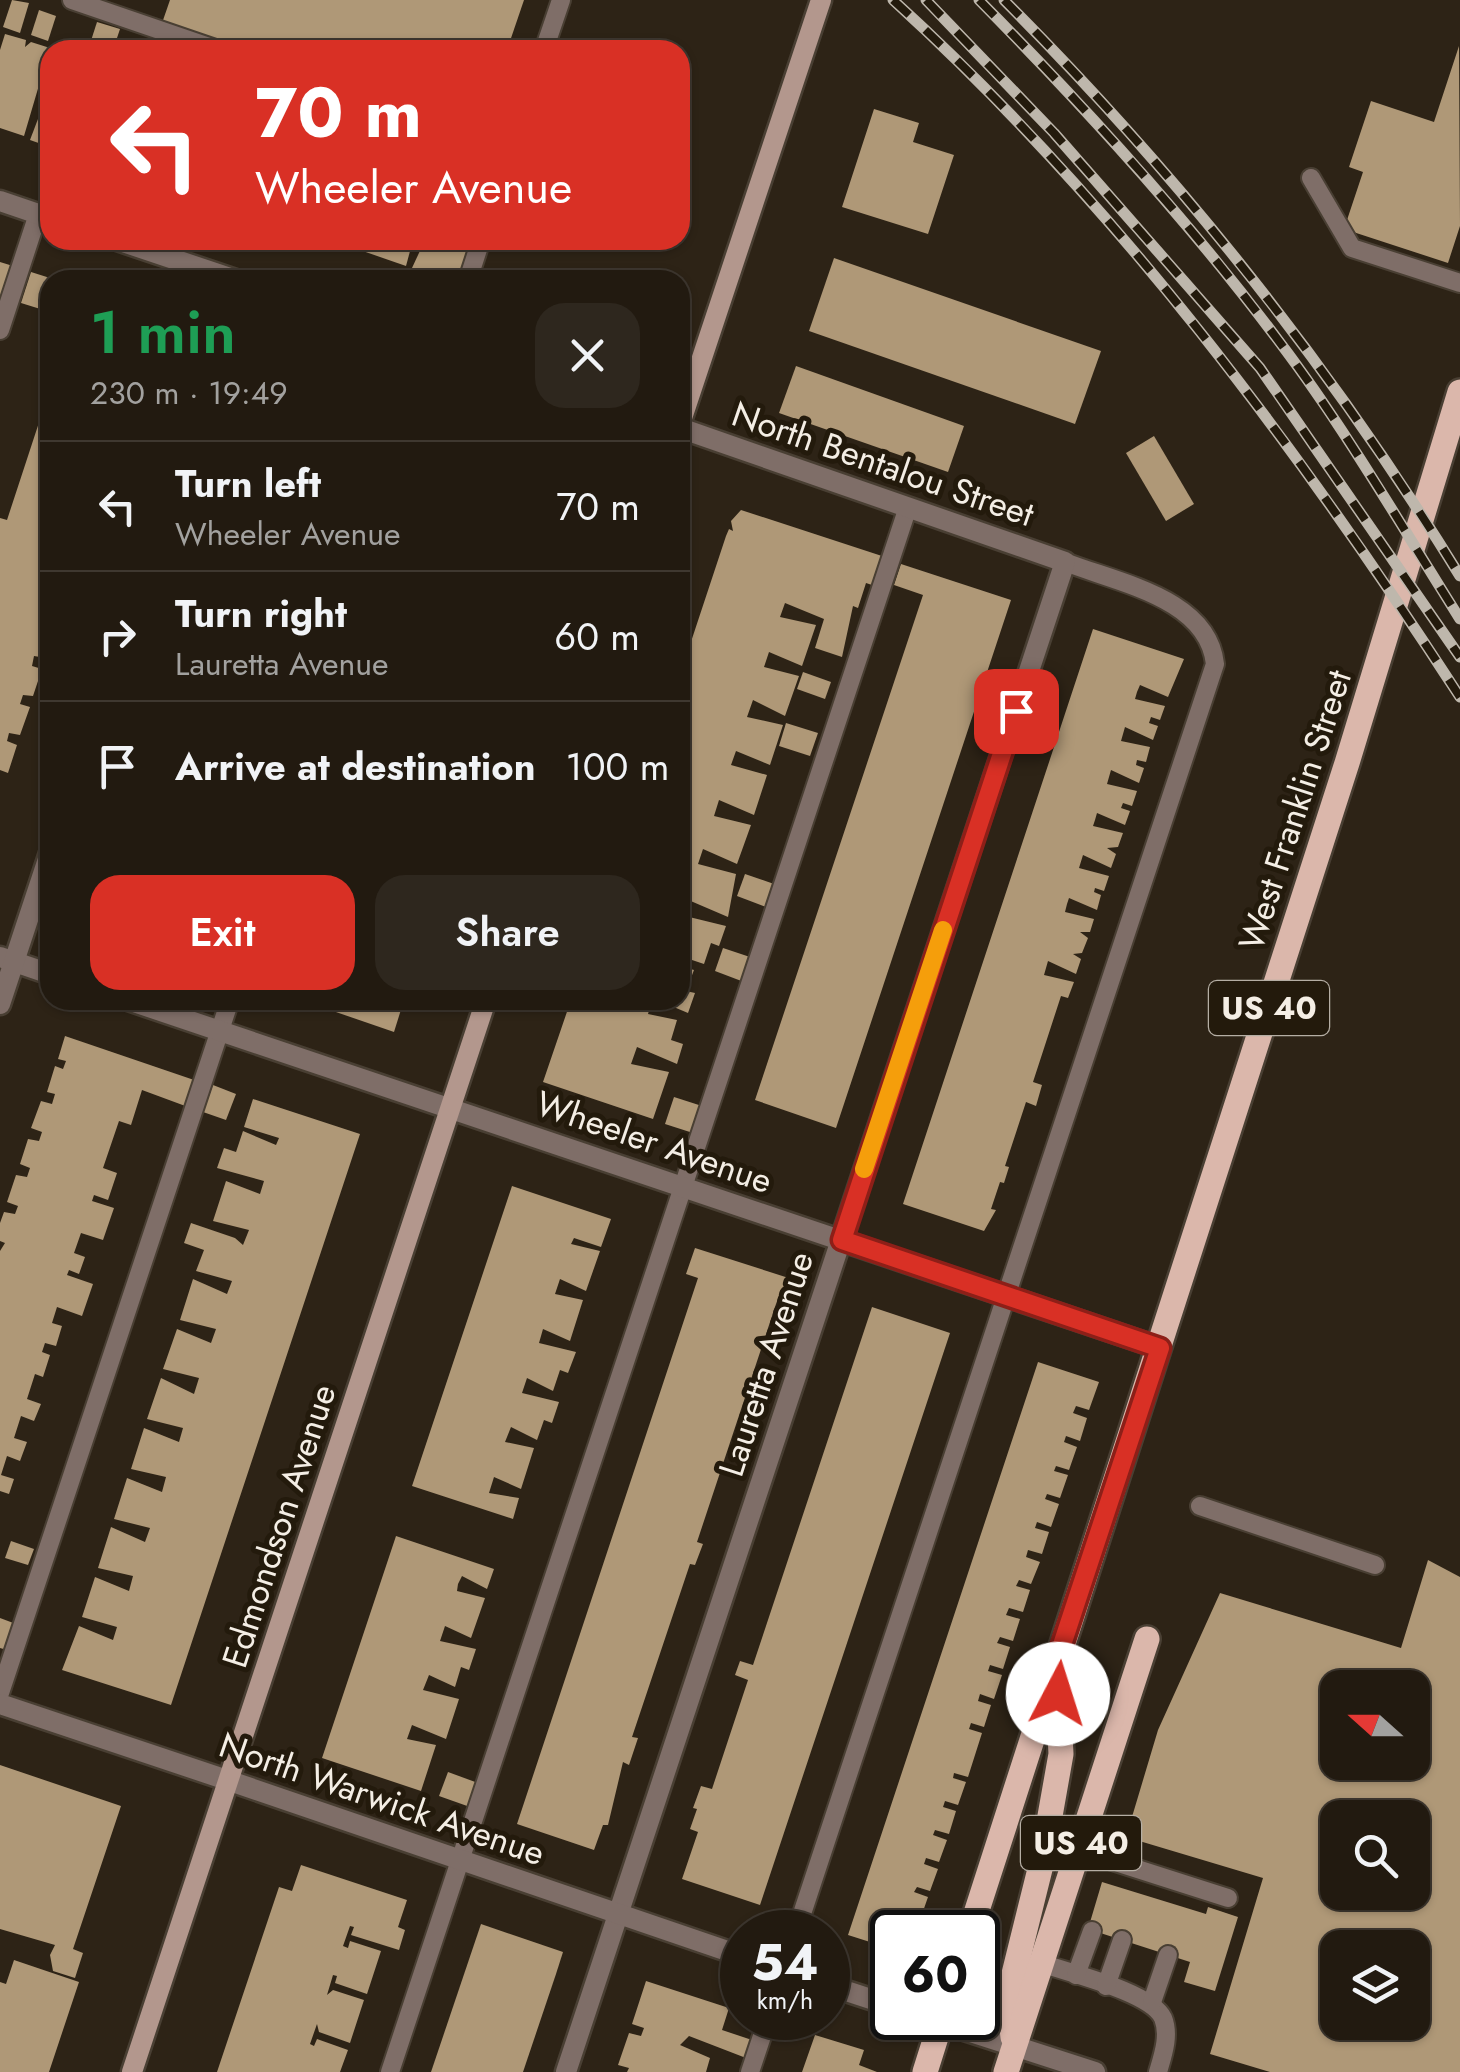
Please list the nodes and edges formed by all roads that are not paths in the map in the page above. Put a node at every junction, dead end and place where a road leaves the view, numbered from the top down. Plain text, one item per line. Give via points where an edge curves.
1 (72, 0) edge
2 (561, 0) edge
3 (821, 0) edge
4 (189, 40) edge
5 (547, 40) edge
6 (1311, 178) dead end
7 (0, 201) edge
8 (40, 215) edge
9 (40, 226) edge
10 (147, 250) edge
11 (206, 270) edge
12 (1460, 283) edge
13 (0, 330) edge
14 (1460, 392) edge
15 (690, 396) edge
16 (690, 430) edge
17 (908, 507) junction
18 (1065, 562) junction
19 (40, 878) edge
20 (7, 959) edge
21 (40, 971) edge
22 (0, 1004) edge
23 (158, 1010) edge
24 (227, 1010) edge
25 (483, 1010) edge
26 (220, 1031) junction
27 (450, 1108) junction
28 (683, 1186) junction
29 (842, 1240) junction
30 (1005, 1294) junction
31 (1160, 1348) junction
32 (1200, 1506) dead end
33 (1375, 1565) dead end
34 (1147, 1639) dead end
35 (1056, 1663) junction
36 (0, 1692) edge
37 (0, 1704) edge
38 (230, 1781) junction
39 (1078, 1850) junction
40 (460, 1860) junction
41 (1116, 1862) junction
42 (1146, 1872) junction
43 (1108, 1884) dead end
44 (1190, 1886) junction
45 (1138, 1893) dead end
46 (1228, 1898) dead end
47 (1184, 1907) dead end
48 (803, 1910) edge
49 (977, 1910) edge
50 (618, 1914) junction
51 (1092, 1931) dead end
52 (1122, 1940) dead end
53 (720, 1949) edge
54 (1168, 1954) dead end
55 (1041, 1963) junction
56 (1076, 1976) junction
57 (1106, 1986) junction
58 (1152, 2002) junction
59 (761, 2040) edge
60 (932, 2040) edge
61 (997, 2040) edge
62 (1014, 2046) junction
63 (132, 2072) edge
64 (390, 2072) edge
65 (566, 2072) edge
66 (750, 2072) edge
67 (925, 2072) edge
68 (1006, 2072) edge
69 (1094, 2072) edge
70 (1158, 2072) edge

1 - 4 lane
2 - 5 lane
3 - 15 main road
6 - 12 lane via 1352,248
7 - 8 street
9 - 13 lane
10 - 11 street
14 - 31 main road, West Franklin Street / US 40
16 - 17 street, North Bentalou Street
17 - 18 street, North Bentalou Street
17 - 28 lane
18 - 29 street, Lauretta Avenue
18 - 30 lane via 1184,610 1213,642 1215,664
19 - 20 street
20 - 21 street
20 - 22 street
23 - 26 street, Wheeler Avenue
24 - 26 lane
25 - 27 main road, Edmondson Avenue
26 - 27 street, Wheeler Avenue
26 - 36 lane
27 - 28 street, Wheeler Avenue
27 - 38 main road, Edmondson Avenue
28 - 29 street, Wheeler Avenue
28 - 40 lane
29 - 30 street, Wheeler Avenue
29 - 50 street, Lauretta Avenue
30 - 31 street, Wheeler Avenue
30 - 48 lane
31 - 35 main road, West Franklin Street / US 40
32 - 33 lane
34 - 39 main road, US 40
35 - 49 main road, West Franklin Street / US 40
35 - 62 main road via 1061,1754 1008,1998
37 - 38 street, North Warwick Avenue
38 - 40 street, North Warwick Avenue
38 - 63 main road, Edmondson Avenue
39 - 41 lane
39 - 55 main road, US 40
40 - 50 street, North Warwick Avenue
40 - 64 lane
41 - 42 lane
41 - 43 lane
42 - 44 lane
42 - 45 lane
44 - 46 lane
44 - 47 lane
50 - 53 street, North Warwick Avenue
50 - 65 street, Lauretta Avenue
51 - 56 lane
52 - 57 lane
54 - 58 lane
55 - 56 lane
55 - 62 main road, US 40
56 - 57 lane
57 - 58 lane
58 - 70 lane via 1164,2020
59 - 66 lane
60 - 67 main road
61 - 62 street
62 - 68 main road, US 40
62 - 69 street

